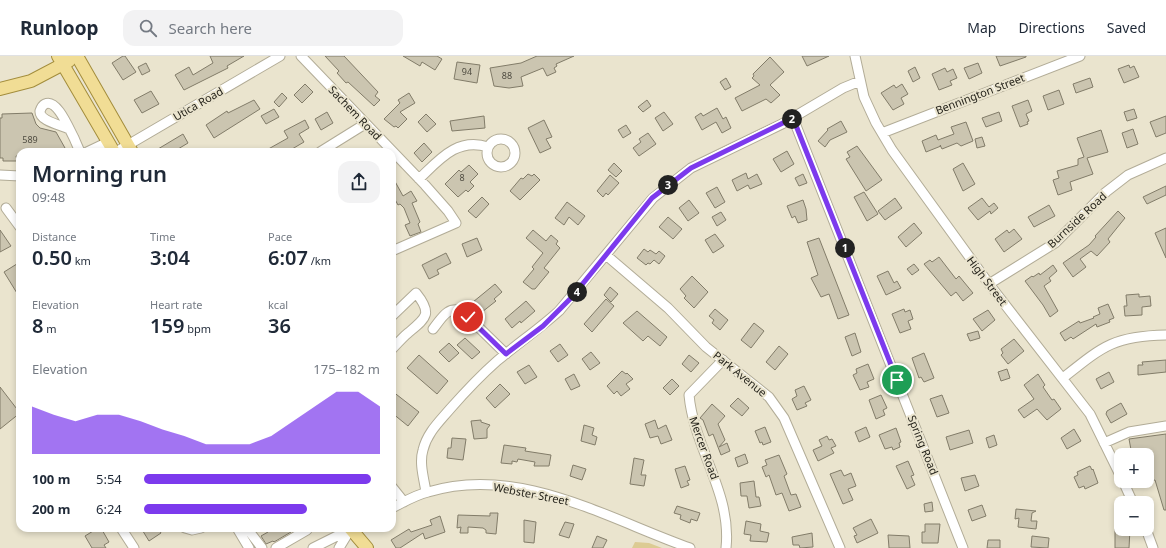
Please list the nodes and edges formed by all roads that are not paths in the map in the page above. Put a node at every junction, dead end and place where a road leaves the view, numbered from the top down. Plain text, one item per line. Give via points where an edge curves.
1 (78, 56) edge
2 (280, 56) edge
3 (301, 56) edge
4 (855, 56) edge
5 (1080, 56) edge
6 (60, 60) edge
7 (860, 81) junction
8 (0, 89) edge
9 (793, 118) junction
10 (365, 124) junction
11 (70, 129) dead end
12 (882, 133) junction
13 (488, 147) dead end
14 (78, 148) edge
15 (112, 148) edge
16 (129, 148) edge
17 (132, 148) edge
18 (326, 148) edge
19 (389, 148) edge
20 (396, 156) edge
21 (1166, 158) edge
22 (0, 175) edge
23 (16, 176) edge
24 (419, 179) junction
25 (6, 208) dead end
26 (16, 222) edge
27 (396, 250) edge
28 (606, 255) junction
29 (989, 284) junction
30 (396, 312) edge
31 (424, 321) junction
32 (1166, 335) edge
33 (396, 345) edge
34 (506, 354) junction
35 (723, 360) junction
36 (1063, 378) junction
37 (1166, 426) edge
38 (1104, 443) junction
39 (1114, 463) edge
40 (396, 492) edge
41 (426, 492) junction
42 (404, 502) junction
43 (396, 506) edge
44 (124, 532) edge
45 (246, 532) edge
46 (247, 532) edge
47 (304, 532) edge
48 (343, 532) edge
49 (349, 532) edge
50 (354, 532) edge
51 (1149, 536) edge
52 (134, 548) edge
53 (250, 548) edge
54 (262, 548) edge
55 (276, 548) edge
56 (313, 548) edge
57 (339, 548) edge
58 (367, 548) edge
59 (690, 548) edge
60 (726, 548) edge
61 (840, 548) edge
62 (963, 548) edge
63 (1153, 548) edge

1 - 6 main road
1 - 16 main road
2 - 17 street, Utica Road
3 - 10 street, Sachem Road
4 - 7 street, High Street
5 - 12 street, Bennington Street
6 - 8 main road via 25,83
6 - 15 main road
7 - 9 street via 843,88
7 - 12 street, High Street via 866,102
9 - 28 street via 691,168 652,198
9 - 62 street, Spring Road
10 - 18 street
10 - 19 street, Sachem Road
11 - 14 street
12 - 29 street, High Street via 916,185
13 - 24 street via 474,144 453,149
20 - 24 street, Sachem Road
21 - 29 street, Burnside Road via 1128,175 1106,192 1055,243
22 - 23 street
24 - 27 street, Sachem Road via 456,223
25 - 26 street
28 - 34 street via 559,311
28 - 35 street, Park Avenue
29 - 36 street, High Street
30 - 31 street via 416,292 424,302
31 - 33 street
31 - 34 street via 437,332 447,311 462,311
32 - 36 street via 1139,336 1114,342 1097,350
34 - 41 street via 466,392 428,437 422,451
35 - 60 street, Mercer Road via 689,396 694,424 722,495 727,522
35 - 61 street, Park Avenue via 769,397 784,418
36 - 38 street, High Street via 1090,414
37 - 38 street via 1129,432
38 - 39 street, High Street
40 - 42 street
41 - 42 street, Webster Street
41 - 59 street, Webster Street via 470,485 537,492 579,503
42 - 43 street, Webster Street
44 - 52 street
45 - 53 street
46 - 54 street
47 - 55 street
48 - 56 street
49 - 57 street
50 - 58 main road
51 - 63 street

